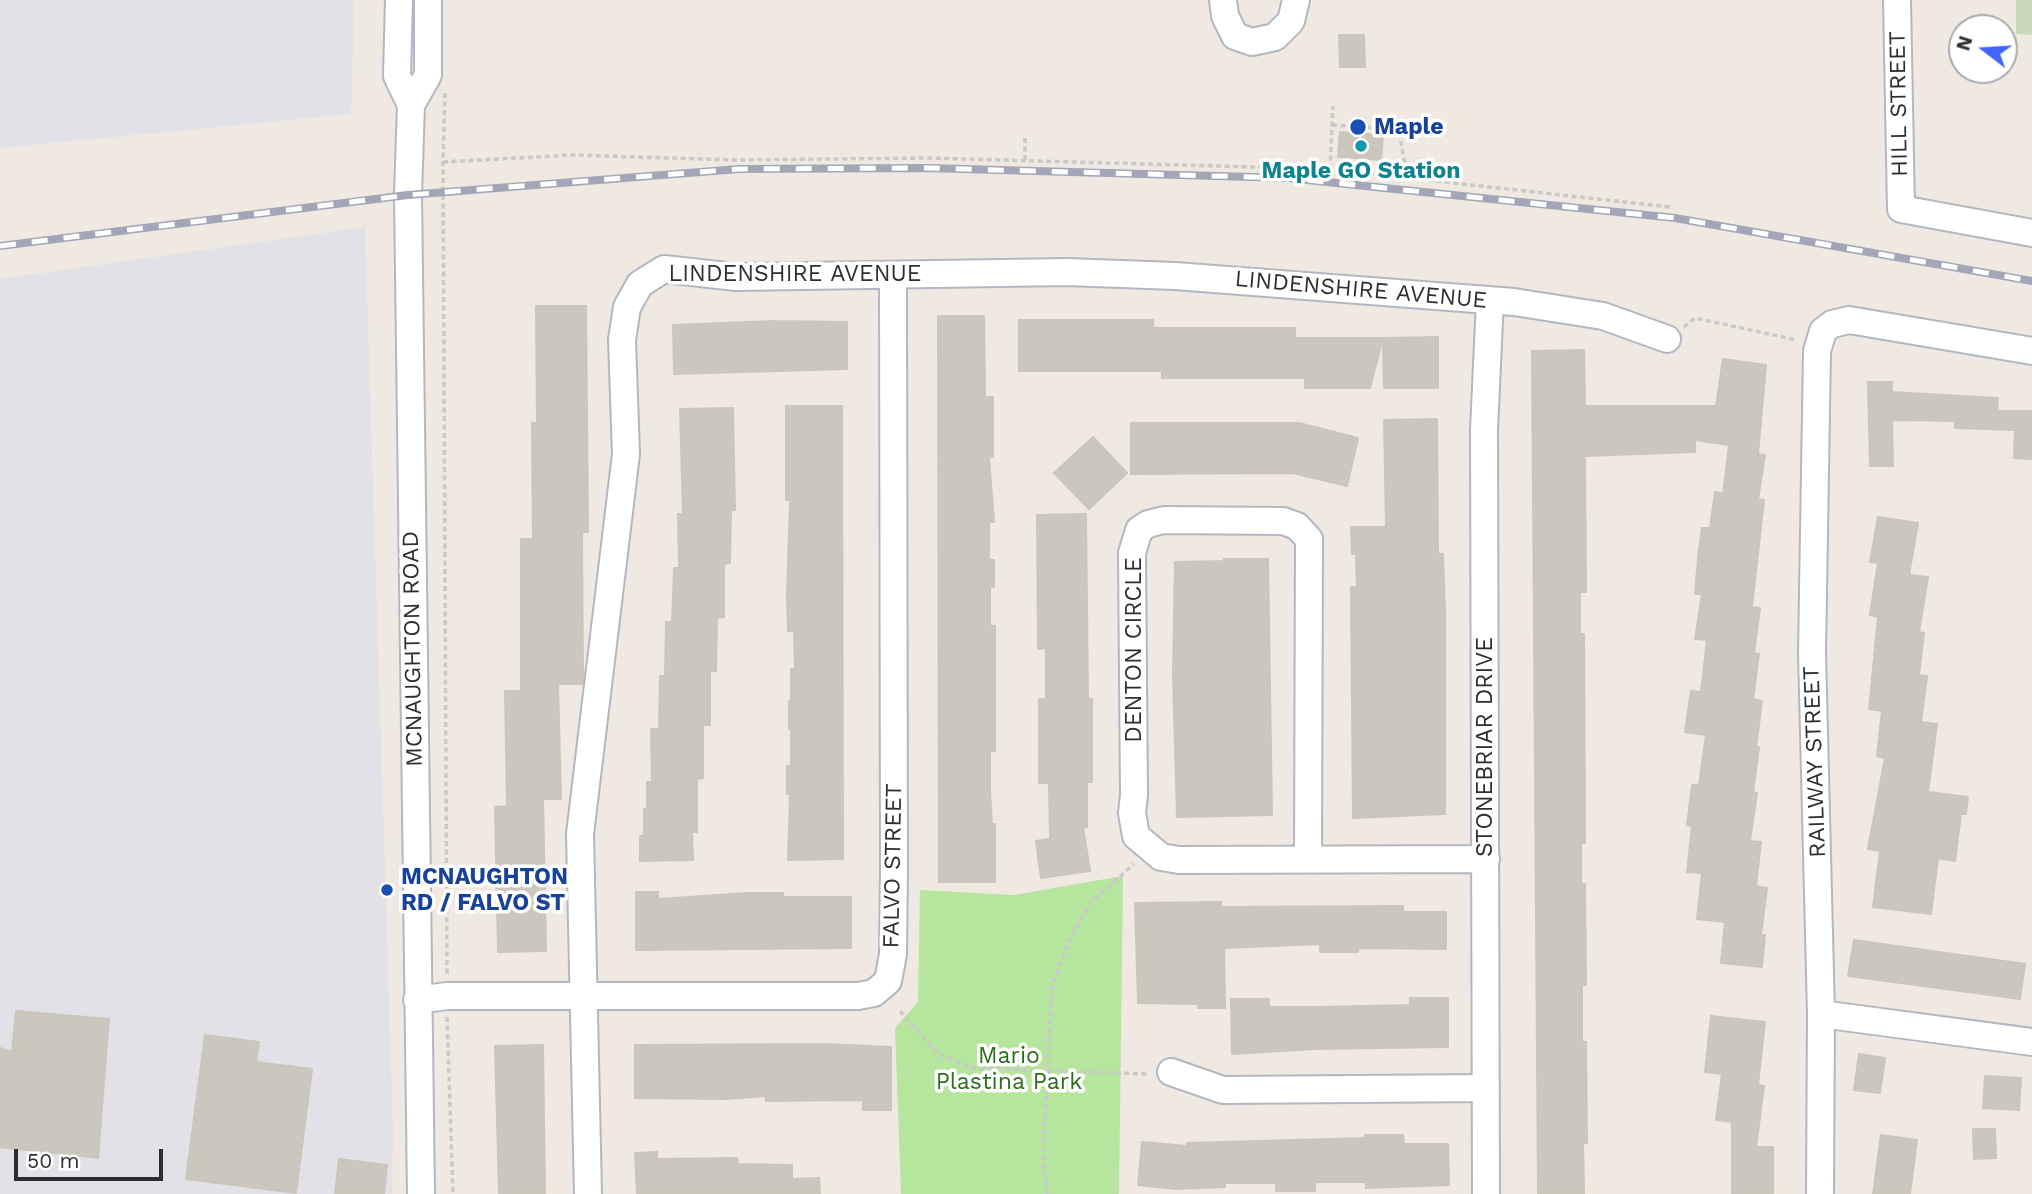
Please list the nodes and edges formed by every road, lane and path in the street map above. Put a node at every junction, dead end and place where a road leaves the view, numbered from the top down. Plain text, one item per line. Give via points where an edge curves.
1 (399, 0) edge
2 (428, 0) edge
3 (1223, 0) edge
4 (1296, 0) edge
5 (1897, 0) edge
6 (445, 91) dead end
7 (411, 105) junction
8 (1333, 106) dead end
9 (1332, 125) junction
10 (1025, 138) dead end
11 (1025, 160) junction
12 (443, 162) junction
13 (1330, 169) junction
14 (1413, 178) junction
15 (1670, 207) dead end
16 (2032, 233) edge
17 (893, 276) junction
18 (1490, 300) junction
19 (1822, 337) junction
20 (1667, 339) joint
21 (2032, 351) edge
22 (1150, 847) junction
23 (1308, 858) junction
24 (1486, 859) junction
25 (447, 996) junction
26 (584, 998) junction
27 (417, 1000) junction
28 (900, 1011) dead end
29 (1821, 1014) junction
30 (2032, 1042) edge
31 (1047, 1072) junction
32 (1171, 1072) joint
33 (1486, 1088) junction
34 (421, 1194) edge
35 (453, 1194) edge
36 (587, 1194) edge
37 (1047, 1194) edge
38 (1486, 1194) edge
39 (1820, 1194) edge

1 - 7 street, MCNAUGHTON ROAD via 397,76
2 - 7 street, MCNAUGHTON ROAD via 428,75
3 - 4 street via 1235,36 1252,42 1275,37 1291,21
5 - 16 street, HILL STREET via 1901,209
6 - 12 path
7 - 27 street, MCNAUGHTON ROAD via 408,195
8 - 9 path
9 - 13 path
9 - 14 path via 1395,130
10 - 11 path
11 - 12 path via 573,155
11 - 13 path
12 - 25 path
13 - 14 path
14 - 15 path
17 - 18 street, LINDENSHIRE AVENUE via 1066,272 1175,276
17 - 26 street, LINDENSHIRE AVENUE via 736,277 664,270 640,284 626,307 622,340 626,454 580,834
17 - 26 street, FALVO STREET via 894,871 893,954 888,981 874,993 858,996
18 - 20 street, LINDENSHIRE AVENUE via 1603,316
18 - 24 street, STONEBRIAR DRIVE via 1484,430
19 - 20 path via 1695,318
19 - 21 street via 1832,324 1849,320
19 - 29 street, RAILWAY STREET via 1817,351 1812,653
22 - 23 street via 1161,857 1179,860
22 - 23 street, DENTON CIRCLE via 1136,836 1132,813 1132,553 1139,530 1164,520 1283,521 1297,526 1308,539
22 - 31 path via 1090,903 1070,939 1052,986
23 - 24 street
24 - 33 street, STONEBRIAR DRIVE
25 - 26 street, FALVO STREET
25 - 27 street, FALVO STREET
25 - 35 path
26 - 36 street
27 - 34 street, MCNAUGHTON ROAD
28 - 31 path via 938,1054 973,1068
29 - 30 street
29 - 39 street, RAILWAY STREET
31 - 32 path
31 - 37 path via 1043,1155
32 - 33 street via 1223,1090
33 - 38 street, STONEBRIAR DRIVE

